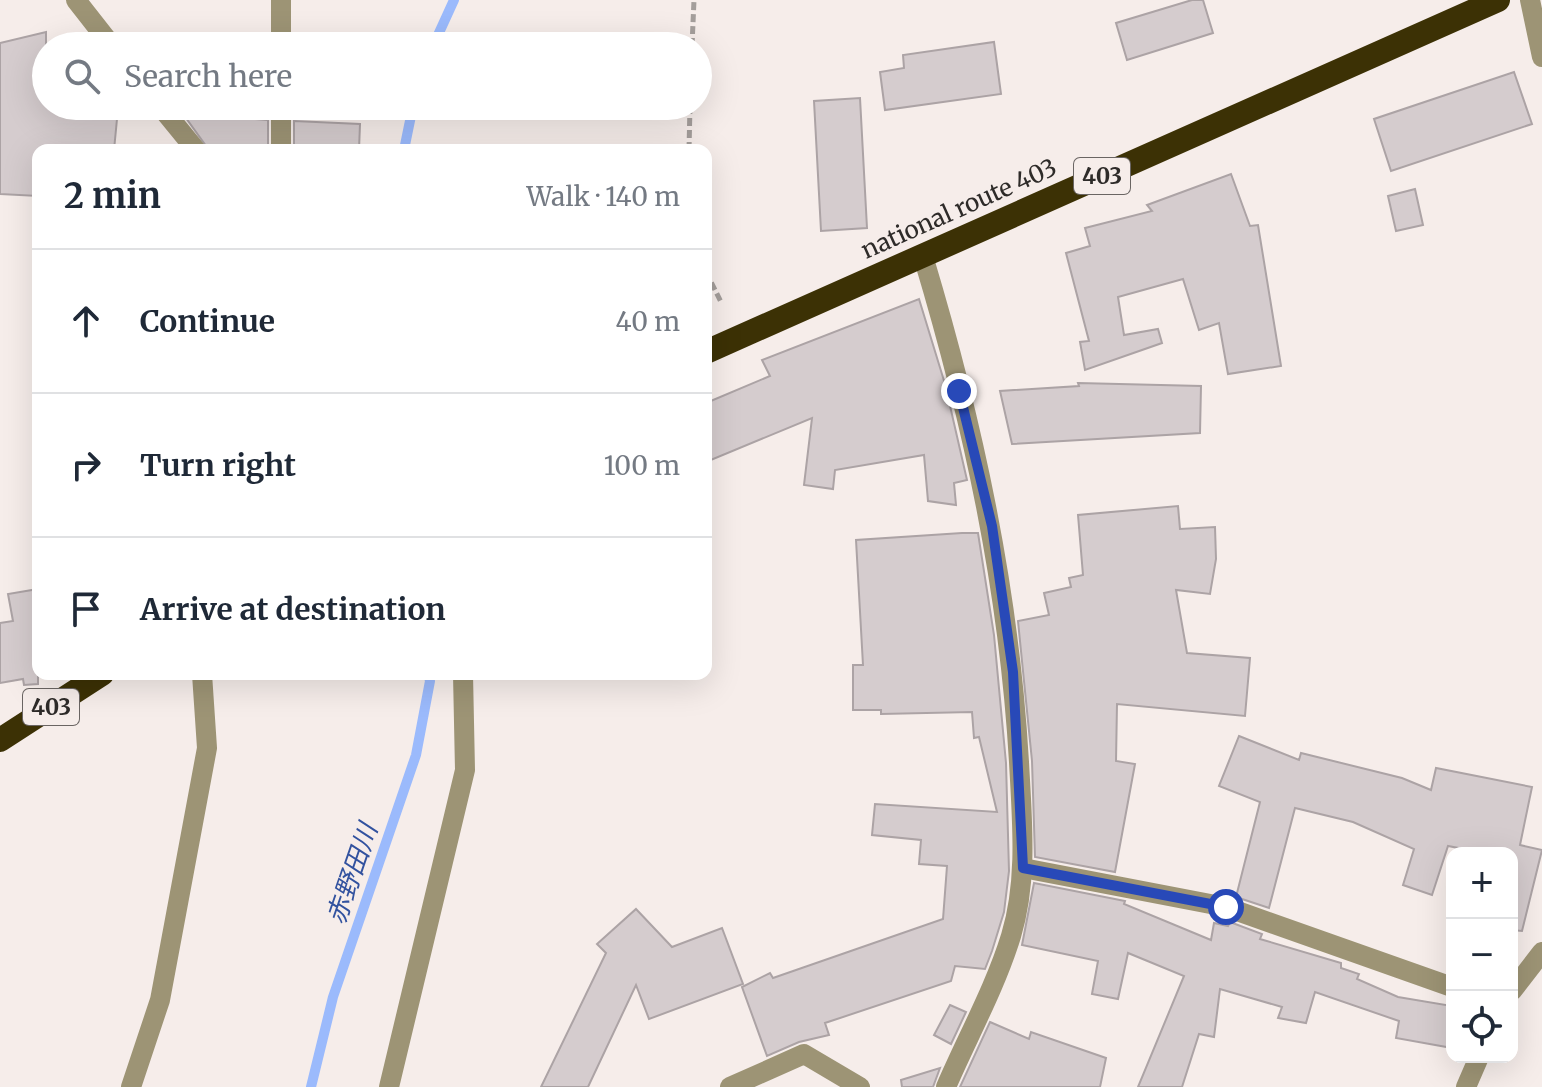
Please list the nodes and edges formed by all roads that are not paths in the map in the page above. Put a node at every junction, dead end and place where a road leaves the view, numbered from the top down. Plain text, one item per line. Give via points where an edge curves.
1 (76, 0) edge
2 (281, 0) edge
3 (1498, 0) edge
4 (1530, 0) edge
5 (101, 32) edge
6 (281, 32) edge
7 (1542, 57) edge
8 (171, 120) edge
9 (281, 120) edge
10 (191, 144) edge
11 (281, 144) edge
12 (923, 256) junction
13 (712, 349) edge
14 (93, 680) edge
15 (202, 680) edge
16 (463, 680) edge
17 (0, 740) edge
18 (1023, 868) junction
19 (1542, 952) edge
20 (1518, 983) edge
21 (1446, 985) edge
22 (1476, 1063) edge
23 (131, 1087) edge
24 (389, 1087) edge
25 (730, 1087) edge
26 (860, 1087) edge
27 (946, 1087) edge
28 (1466, 1087) edge

1 - 5 street
2 - 6 street
3 - 12 highway, national route 403 / 403
4 - 7 street
8 - 10 street
9 - 11 street
12 - 13 highway, national route 403 / 403
12 - 18 street via 992,526 1013,672
14 - 17 highway, 403
15 - 23 street via 207,748 160,1000
16 - 24 street via 465,770
18 - 21 street via 1226,907
18 - 27 street via 1011,936
19 - 20 street
22 - 28 street
25 - 26 street via 804,1054

